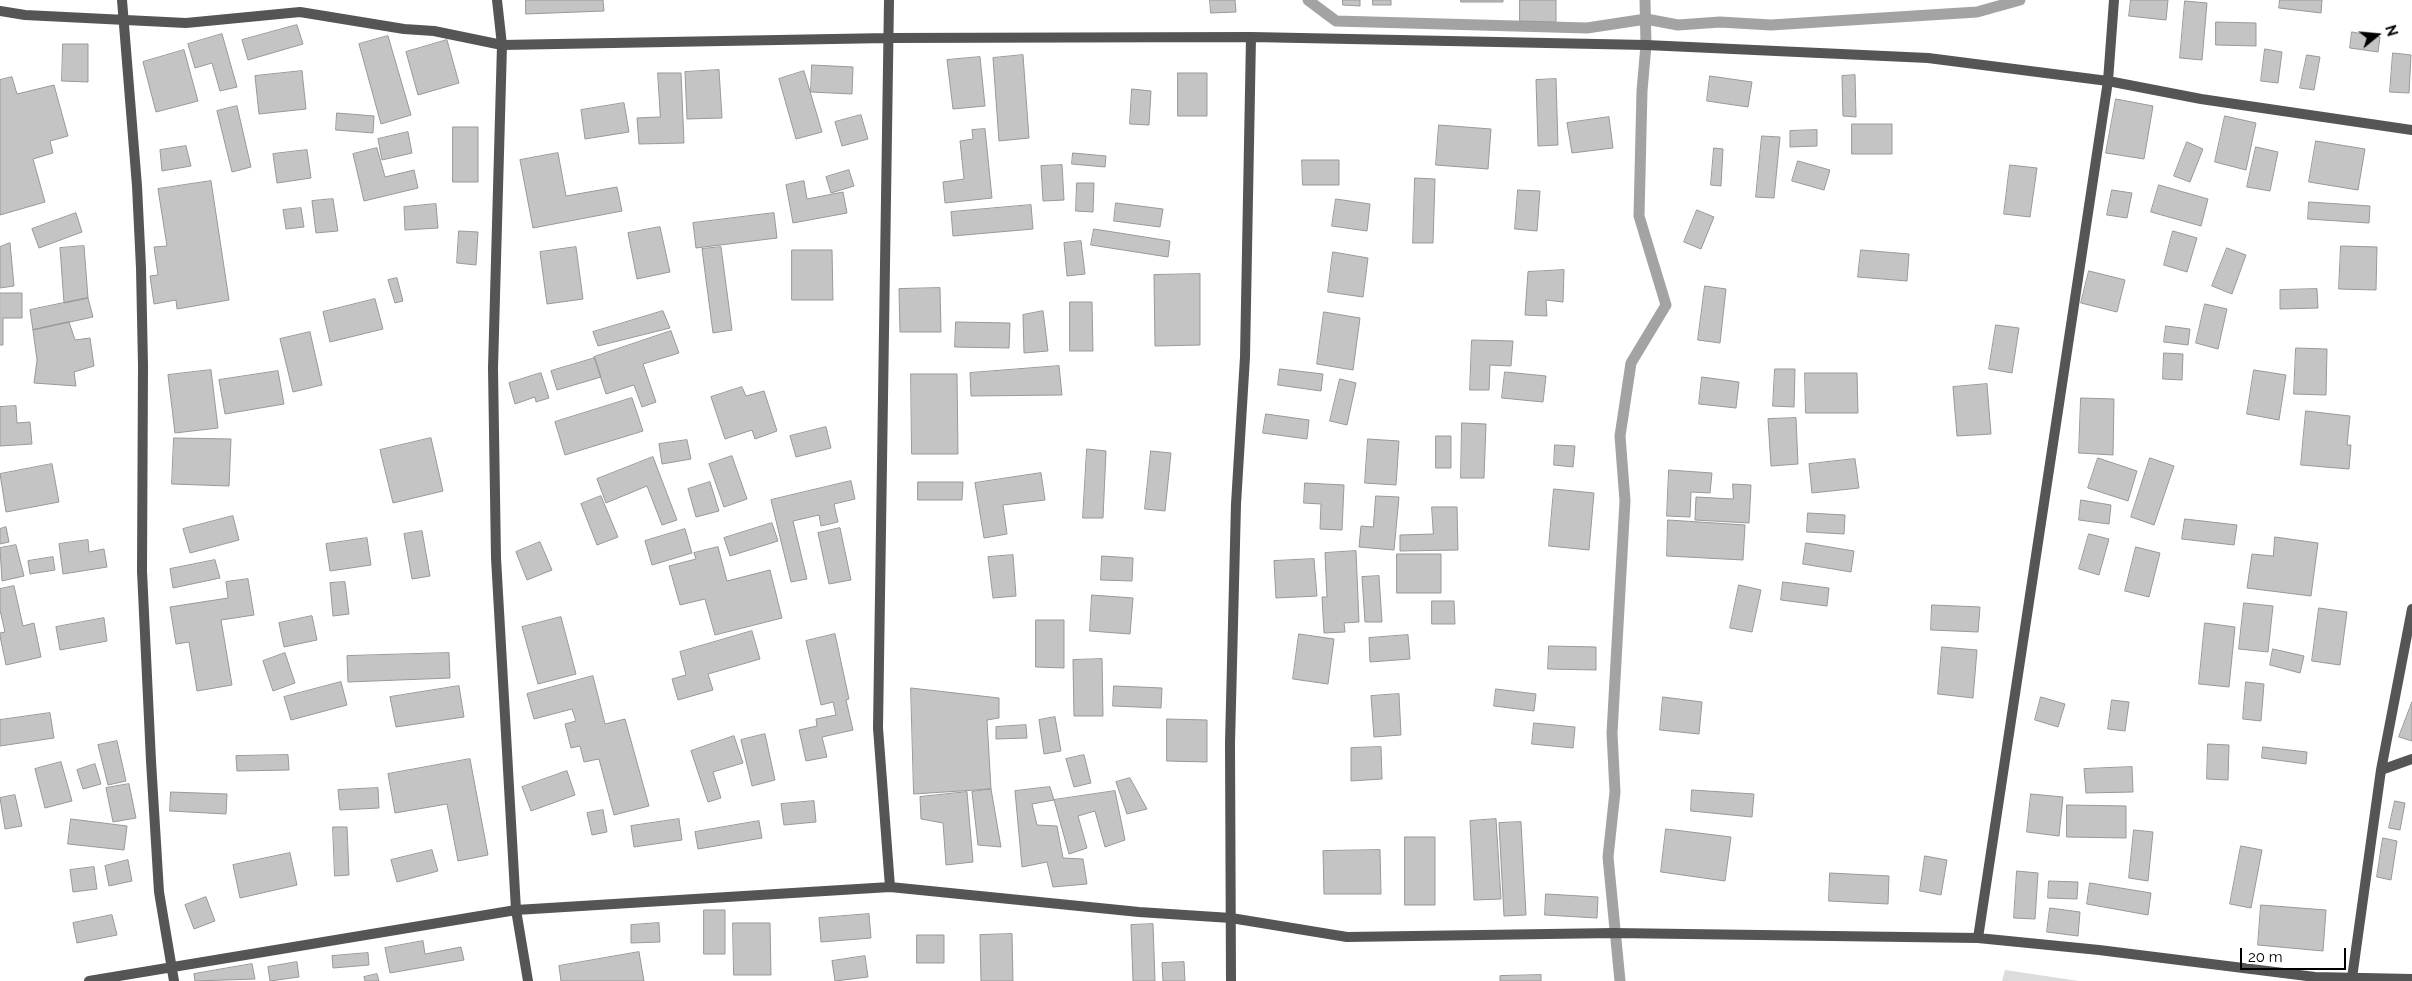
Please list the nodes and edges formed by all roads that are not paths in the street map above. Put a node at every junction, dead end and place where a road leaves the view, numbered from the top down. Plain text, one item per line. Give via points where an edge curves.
1 (122, 0) edge
2 (497, 0) edge
3 (888, 0) edge
4 (2114, 0) edge
5 (0, 11) edge
6 (122, 19) junction
7 (1251, 37) junction
8 (888, 38) junction
9 (502, 45) junction
10 (2108, 81) junction
11 (2412, 130) edge
12 (2412, 608) edge
13 (2412, 759) edge
14 (2381, 770) junction
15 (890, 887) junction
16 (516, 910) junction
17 (1231, 918) junction
18 (1978, 938) junction
19 (171, 966) junction
20 (2352, 978) junction
21 (2314, 979) edge
22 (2412, 980) edge
23 (89, 981) edge
24 (174, 981) edge
25 (528, 981) edge
26 (1231, 981) edge

1 - 6 street
2 - 9 street
3 - 8 street
4 - 10 street
5 - 6 street
6 - 9 street via 186,23 300,12 434,31
6 - 19 street via 141,268 142,571 151,761 159,892
7 - 8 street
7 - 10 street via 1646,45 1928,58
7 - 17 street via 1245,357 1236,504 1230,743
8 - 9 street
8 - 15 street via 878,728
9 - 16 street via 493,368 496,558
10 - 11 street via 2201,99
10 - 18 street
12 - 14 street
13 - 14 street
14 - 20 street
15 - 16 street
15 - 17 street
16 - 19 street
16 - 25 street
17 - 18 street via 1347,936 1614,933
17 - 26 street
18 - 21 street via 2099,950
19 - 23 street
19 - 24 street
20 - 21 street
20 - 22 street

